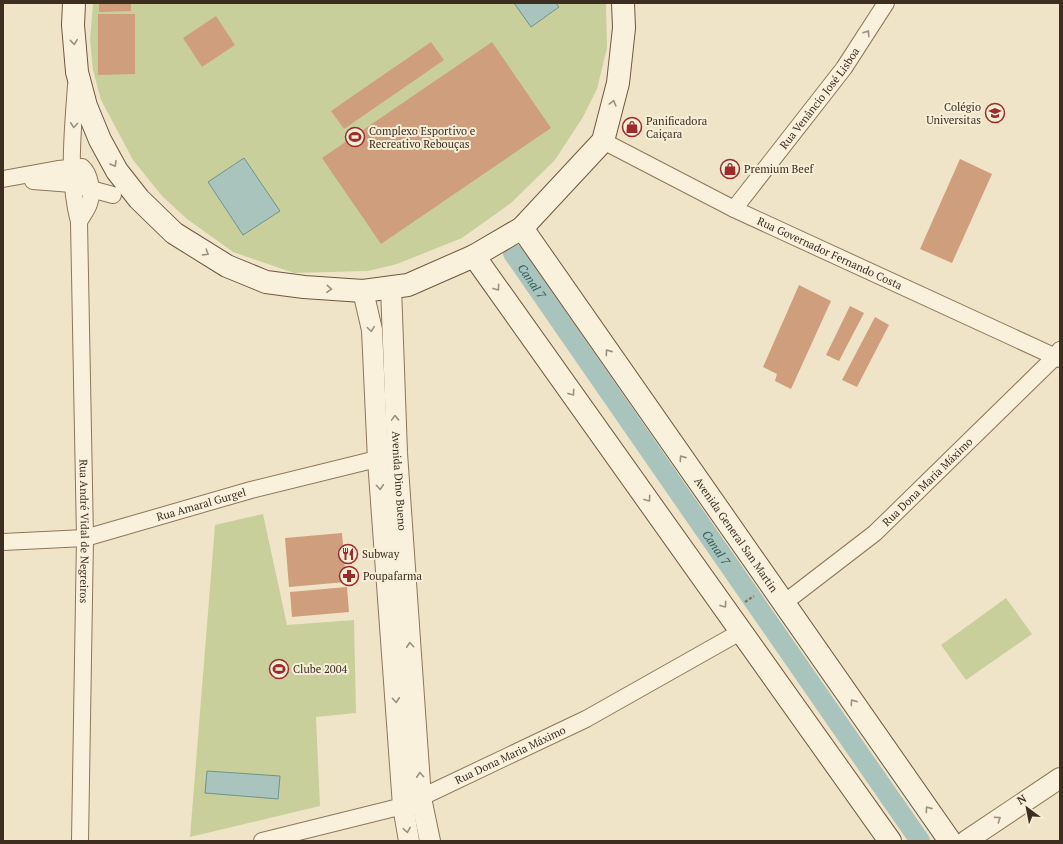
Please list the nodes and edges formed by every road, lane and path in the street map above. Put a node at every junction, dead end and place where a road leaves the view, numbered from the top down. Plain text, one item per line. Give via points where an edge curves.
1 (74, 3) edge
2 (623, 3) edge
3 (886, 3) edge
4 (77, 72) junction
5 (603, 141) junction
6 (71, 168) junction
7 (3, 179) edge
8 (72, 184) junction
9 (91, 188) junction
10 (113, 195) junction
11 (139, 199) junction
12 (90, 204) junction
13 (734, 209) junction
14 (79, 222) junction
15 (522, 228) junction
16 (474, 256) junction
17 (391, 287) junction
18 (363, 291) junction
19 (1058, 355) edge
20 (397, 453) junction
21 (378, 460) junction
22 (85, 538) junction
23 (3, 542) edge
24 (770, 584) junction
25 (784, 603) junction
26 (736, 622) junction
27 (1060, 778) edge
28 (422, 798) junction
29 (403, 806) junction
30 (80, 841) edge
31 (262, 841) edge
32 (409, 841) edge
33 (430, 841) edge
34 (890, 841) edge
35 (950, 841) edge
36 (966, 841) edge

1 -> 4 main road
5 -> 2 main road via 618,83 624,28
13 -> 3 street, Rua Venâncio José Lisboa via 844,68
4 -> 6 street, Rua André Vidal de Negreiros
4 -> 11 main road via 86,106 100,140 117,171
5 - 13 street, Rua Governador Fernando Costa
5 - 15 main road
6 - 7 street
6 - 8 street, Rua André Vidal de Negreiros
6 - 9 street via 84,169
7 - 8 street
8 - 9 street
8 - 14 street, Rua André Vidal de Negreiros
9 - 10 street
9 - 12 street
10 - 11 street
10 - 12 street via 97,199
11 -> 18 main road via 174,233 234,269 266,282
12 - 14 street
13 - 19 street, Rua Governador Fernando Costa
14 - 22 street, Rua André Vidal de Negreiros
15 - 16 main road
24 -> 15 main road, Avenida General San Martin
16 - 17 main road via 408,285
16 -> 26 main road
17 - 18 main road
20 -> 17 street, Avenida Dino Bueno
18 -> 21 street, Avenida Dino Bueno via 372,330
19 - 25 street, Rua Dona Maria Máximo via 875,533
20 - 21 street, Rua Amaral Gurgel
28 -> 20 street, Avenida Dino Bueno
21 - 22 street, Rua Amaral Gurgel via 251,490
21 -> 29 street, Avenida Dino Bueno
22 - 23 street, Rua Amaral Gurgel
22 - 30 street, Rua André Vidal de Negreiros
24 - 25 main road, Avenida General San Martin
24 - 26 path
35 -> 25 main road, Avenida General San Martin
26 - 28 street, Rua Dona Maria Máximo via 586,719
26 - 34 main road
36 -> 27 street
28 - 29 street, Rua Dona Maria Máximo
28 - 33 street, Avenida Dino Bueno
29 - 31 street, Rua Dona Maria Máximo
29 -> 32 street, Avenida Dino Bueno

